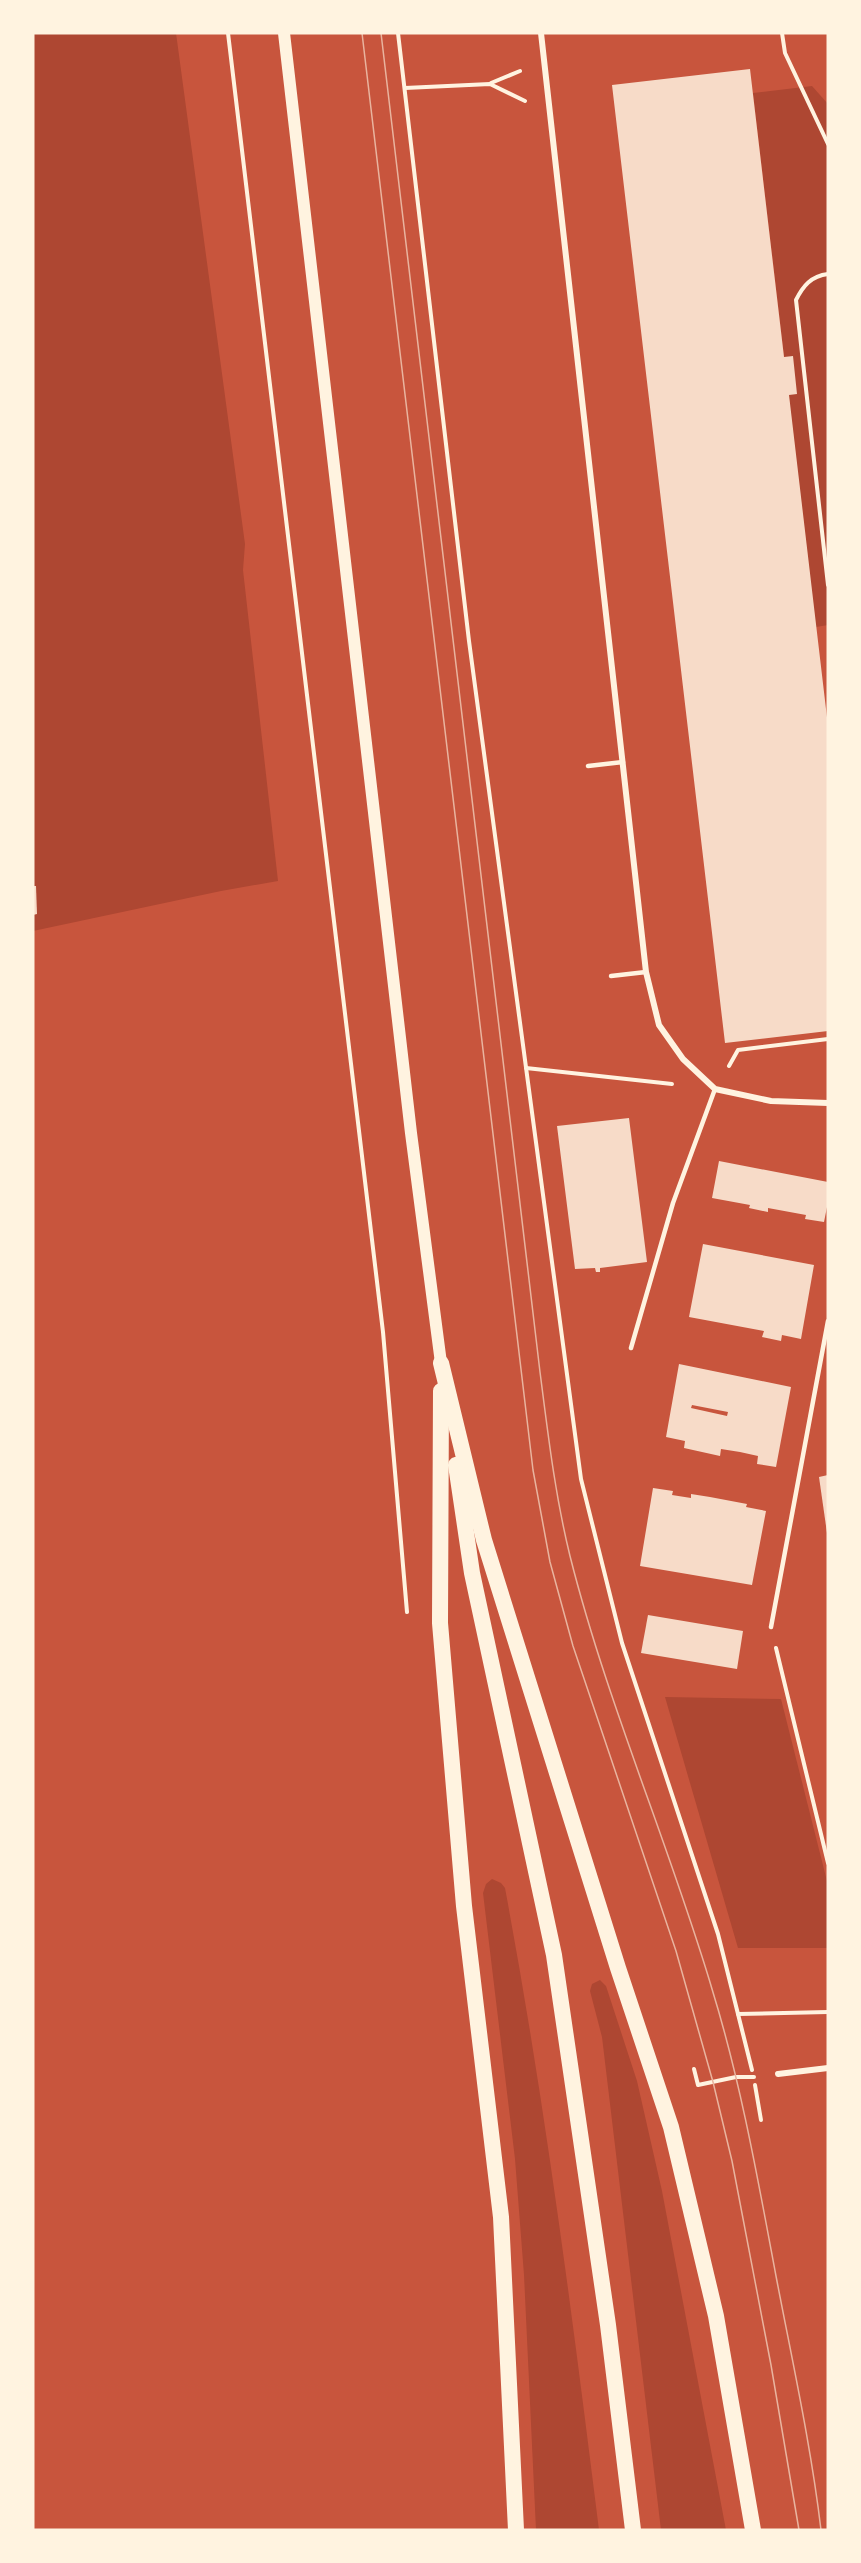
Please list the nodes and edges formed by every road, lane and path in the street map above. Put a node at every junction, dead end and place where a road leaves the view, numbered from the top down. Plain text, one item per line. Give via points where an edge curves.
1 (228, 33) edge
2 (284, 33) edge
3 (398, 33) edge
4 (541, 33) edge
5 (782, 33) edge
6 (545, 60) junction
7 (490, 84) junction
8 (404, 88) junction
9 (550, 113) junction
10 (828, 144) edge
11 (828, 274) edge
12 (826, 553) edge
13 (828, 585) edge
14 (623, 762) junction
15 (588, 766) dead end
16 (646, 972) junction
17 (611, 976) dead end
18 (828, 1039) edge
19 (526, 1068) junction
20 (715, 1089) junction
21 (828, 1103) edge
22 (828, 1321) edge
23 (631, 1348) dead end
24 (441, 1363) junction
25 (408, 1614) dead end
26 (771, 1627) joint
27 (828, 1863) edge
28 (828, 2012) edge
29 (738, 2014) junction
30 (828, 2068) edge
31 (694, 2069) dead end
32 (778, 2074) joint
33 (754, 2077) junction
34 (762, 2120) dead end
35 (516, 2530) edge
36 (633, 2530) edge
37 (753, 2530) edge

1 - 25 path via 383,1332
2 - 24 main road
3 - 8 path
4 - 6 street
5 - 10 path via 785,52
6 - 7 path
6 - 9 street
7 - 8 path
7 - 9 path
8 - 19 path via 469,641
9 - 14 street
11 - 12 path via 803,286 796,300
12 - 13 path
14 - 15 lane
14 - 16 street
16 - 17 lane
16 - 20 street via 659,1025 683,1059
18 - 20 path via 738,1050
19 - 20 path
19 - 29 path via 581,1479 622,1643 718,1935
20 - 21 street via 771,1101
20 - 23 lane via 673,1203
22 - 26 lane
24 - 35 highway via 440,1623 464,1906 501,2217
24 - 36 highway via 472,1573 554,1955 608,2325
24 - 37 highway via 506,1613 672,2127 716,2316
26 - 27 path
28 - 29 path
29 - 33 path
30 - 32 street
31 - 33 path via 698,2085
32 - 33 path
33 - 34 path

